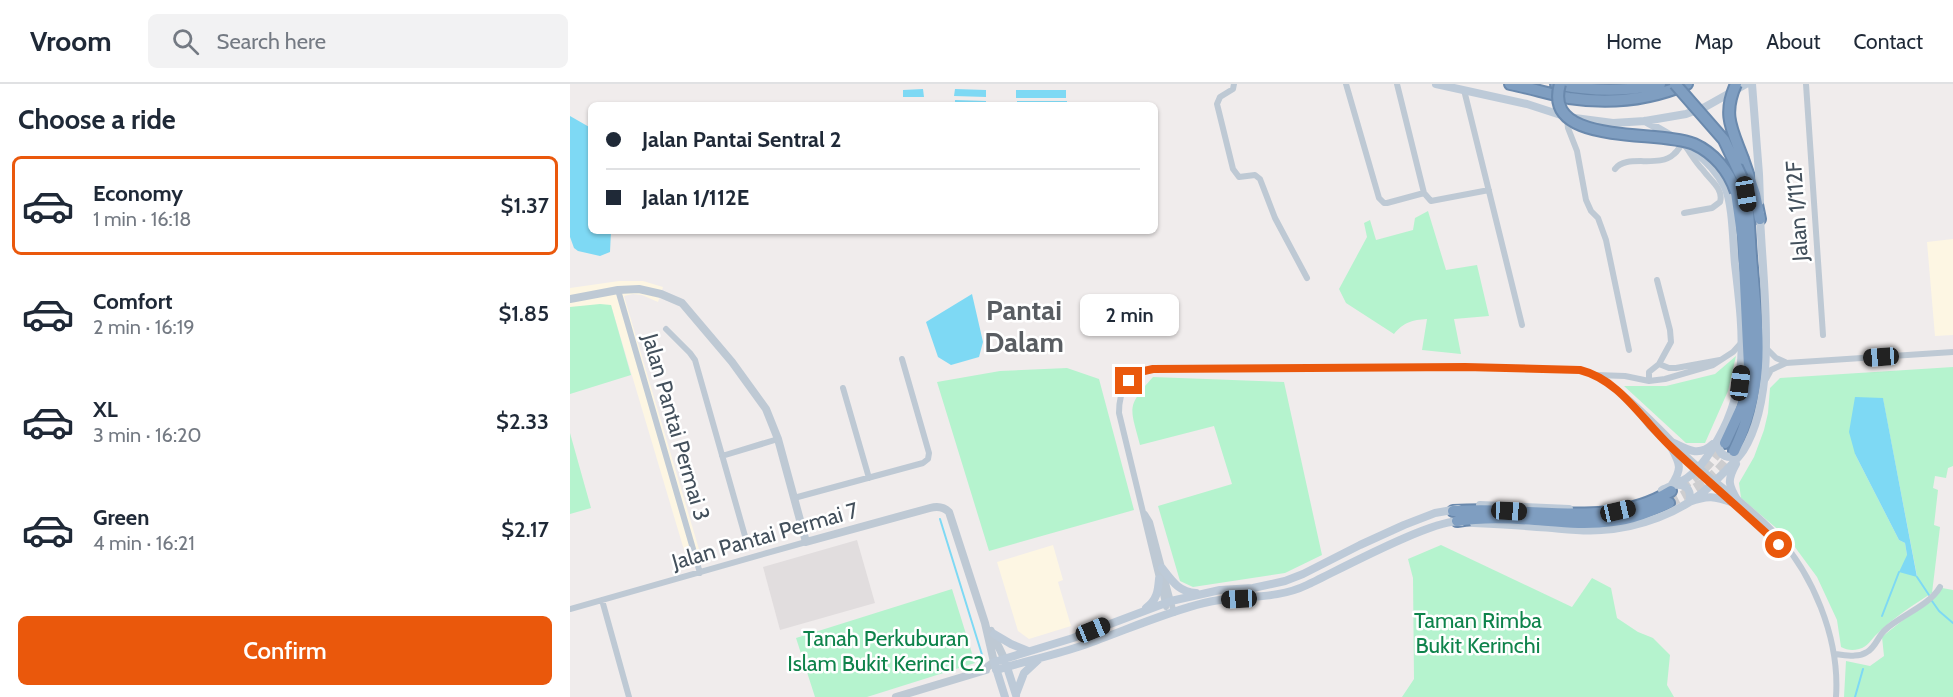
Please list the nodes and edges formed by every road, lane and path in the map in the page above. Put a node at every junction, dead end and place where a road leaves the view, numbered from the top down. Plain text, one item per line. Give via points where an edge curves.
1 (1234, 84) edge
2 (1346, 84) edge
3 (1397, 84) edge
4 (1436, 84) edge
5 (1510, 84) edge
6 (1556, 84) edge
7 (1560, 84) edge
8 (1660, 84) edge
9 (1675, 84) edge
10 (1687, 84) edge
11 (1736, 84) edge
12 (1746, 84) edge
13 (1752, 84) edge
14 (1806, 84) edge
15 (1464, 90) junction
16 (1674, 116) junction
17 (1567, 117) junction
18 (1645, 121) junction
19 (1681, 141) junction
20 (1615, 169) dead end
21 (1489, 190) junction
22 (1424, 193) junction
23 (1683, 213) dead end
24 (1760, 219) junction
25 (1748, 258) junction
26 (1307, 278) dead end
27 (1657, 280) dead end
28 (618, 290) junction
29 (570, 299) edge
30 (1522, 325) dead end
31 (666, 329) dead end
32 (1823, 335) dead end
33 (1742, 338) junction
34 (1765, 343) junction
35 (1629, 350) dead end
36 (1953, 352) edge
37 (902, 359) dead end
38 (1724, 359) junction
39 (1786, 363) junction
40 (1659, 364) junction
41 (1596, 375) junction
42 (1649, 381) junction
43 (1764, 381) junction
44 (843, 388) dead end
45 (778, 439) junction
46 (1721, 441) junction
47 (1672, 445) junction
48 (1738, 450) junction
49 (722, 456) junction
50 (1697, 469) junction
51 (869, 478) junction
52 (1714, 483) junction
53 (1671, 488) junction
54 (794, 498) junction
55 (1689, 502) junction
56 (1736, 502) junction
57 (1669, 503) tunnel mouth
58 (1145, 514) junction
59 (1455, 516) junction
60 (745, 536) dead end
61 (806, 542) junction
62 (1359, 545) junction
63 (1366, 557) junction
64 (1162, 568) junction
65 (700, 573) junction
66 (1159, 579) junction
67 (1285, 581) junction
68 (1940, 587) dead end
69 (1289, 592) junction
70 (1201, 593) junction
71 (602, 600) junction
72 (1168, 602) junction
73 (570, 609) edge
74 (1141, 612) junction
75 (1171, 613) junction
76 (985, 623) junction
77 (994, 634) junction
78 (1028, 651) junction
79 (1835, 654) junction
80 (1041, 657) junction
81 (1005, 662) junction
82 (995, 666) junction
83 (1016, 696) edge
84 (629, 697) edge
85 (896, 697) edge
86 (1005, 697) edge
87 (1836, 697) edge

1 - 26 street via 1216,104 1233,169 1239,177 1255,175 1260,179 1275,218
2 - 22 street via 1378,198 1388,203
3 - 22 street
4 - 15 main road
5 - 10 highway via 1571,98 1619,101 1663,94
6 - 8 highway via 1623,90
7 - 25 highway, bridge via 1560,108 1572,122 1590,129 1667,137 1707,152 1723,167 1736,192
9 - 25 highway, bridge via 1724,140 1742,178 1748,208
11 - 24 highway, bridge via 1730,97 1729,123
12 - 16 main road via 1705,107
13 - 24 main road
14 - 32 street, Jalan 1/112F
15 - 17 main road
15 - 21 street
16 - 18 main road
16 - 19 main road via 1671,129
17 - 18 main road via 1613,123
17 - 35 street via 1586,200 1606,240
18 - 19 main road
19 - 20 street via 1674,155 1667,158 1624,162
19 - 23 street via 1722,197 1712,208
19 - 33 main road via 1706,163 1725,188
21 - 22 street via 1436,201
21 - 30 street
24 - 34 main road
25 - 33 highway
25 - 34 highway
25 - 46 highway via 1748,386 1742,410
25 - 48 highway via 1758,332 1758,368 1752,406
27 - 40 street via 1672,338
28 - 29 street
28 - 45 street via 639,289 682,303 756,394
28 - 65 street, Jalan Pantai Permai 3
31 - 49 street via 695,360
33 - 38 street
33 - 46 main road via 1736,398
34 - 39 street via 1776,358
34 - 43 main road
36 - 39 street
37 - 51 street via 928,459
38 - 40 street via 1676,368
38 - 42 street via 1698,371
39 - 43 street via 1771,370
40 - 42 street via 1649,372
41 - 42 street
41 - 47 street via 1632,404 1649,426
41 - 58 street via 1544,368 1153,369 1136,376 1122,389 1119,400
43 - 48 main road via 1758,414
44 - 51 street
45 - 49 street
45 - 54 street
46 - 47 main road via 1697,452
46 - 48 main road via 1719,449 1723,455 1733,457
46 - 50 main road
47 - 50 street
47 - 53 main road via 1680,466
48 - 52 main road
48 - 56 main road via 1729,482
49 - 60 street
50 - 52 street
50 - 53 main road
51 - 54 street
52 - 55 main road
52 - 56 street
53 - 55 main road via 1680,484 1688,489
53 - 59 highway via 1646,504 1604,513 1498,510
54 - 61 street
55 - 56 main road via 1711,496
55 - 59 main road via 1653,519 1601,530 1468,523
56 - 79 street via 1793,556 1824,615
57 - 59 highway via 1638,516 1602,522
58 - 64 street
58 - 66 street
59 - 62 main road via 1421,518
59 - 63 main road
61 - 65 street, Jalan Pantai Permai 7
61 - 76 street, Jalan Pantai Permai 7 via 943,508 949,512
62 - 63 main road
62 - 67 main road
63 - 69 main road
64 - 70 main road via 1183,591
64 - 72 street
65 - 71 street, Jalan Pantai Permai 7
66 - 72 street
66 - 74 main road via 1156,598
67 - 69 main road
67 - 70 main road
68 - 79 street via 1926,602 1883,632 1868,652 1853,656
69 - 75 main road via 1206,602
70 - 72 main road
71 - 73 street, Jalan Pantai Permai 7
71 - 84 street
72 - 74 main road
72 - 75 street
74 - 78 main road
75 - 80 main road via 1083,646
76 - 77 street
76 - 82 street
77 - 78 main road
77 - 81 street
78 - 81 main road
79 - 87 street
80 - 81 main road
80 - 83 main road via 1024,673
81 - 82 main road
81 - 83 main road
82 - 85 street
82 - 86 main road

